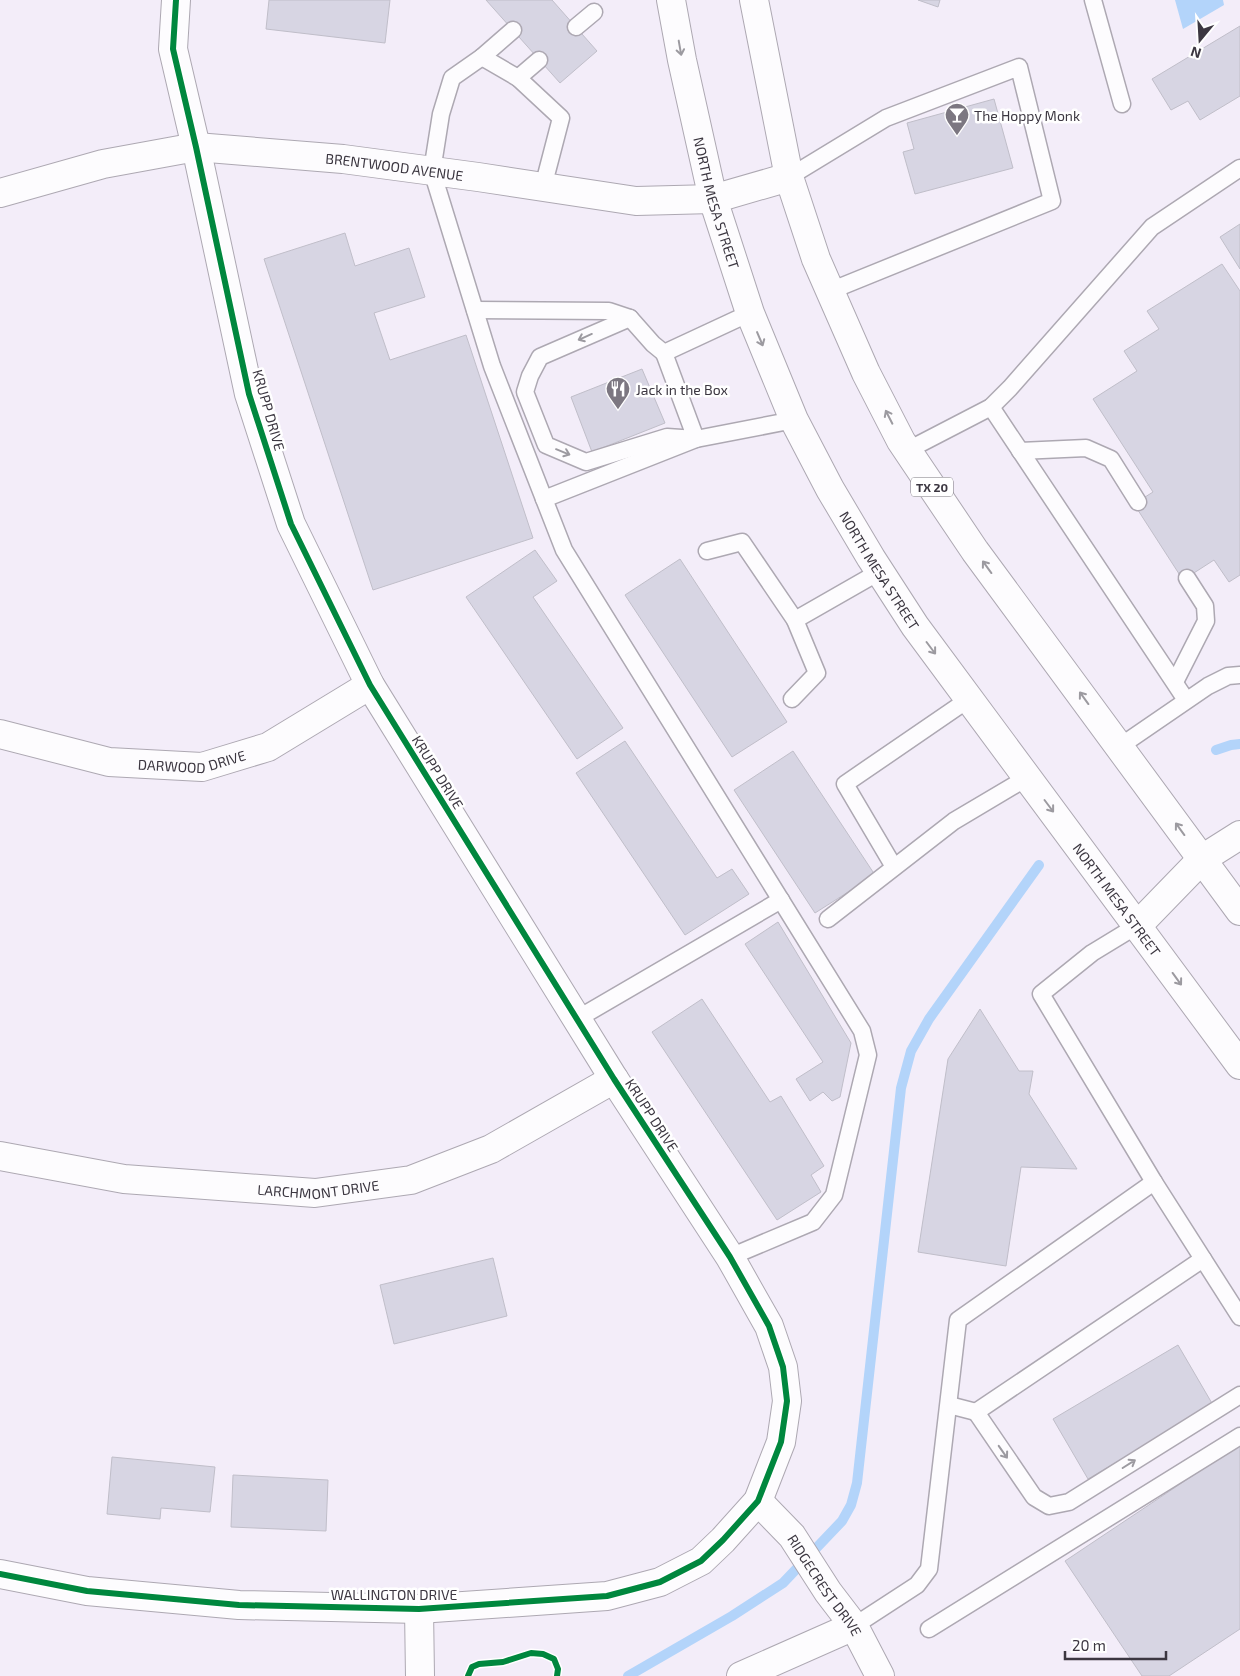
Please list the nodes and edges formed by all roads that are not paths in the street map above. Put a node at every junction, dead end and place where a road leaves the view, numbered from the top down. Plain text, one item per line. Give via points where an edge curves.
1 (176, 0) edge
2 (671, 0) edge
3 (754, 0) edge
4 (1093, 0) edge
5 (594, 12) dead end
6 (576, 27) dead end
7 (513, 30) dead end
8 (482, 57) junction
9 (539, 60) dead end
10 (518, 78) junction
11 (1122, 104) dead end
12 (196, 147) junction
13 (1240, 168) edge
14 (432, 171) junction
15 (789, 177) junction
16 (543, 187) junction
17 (1, 189) edge
18 (713, 199) junction
19 (830, 291) junction
20 (475, 310) junction
21 (750, 313) junction
22 (630, 318) junction
23 (664, 353) junction
24 (991, 407) junction
25 (794, 420) junction
26 (696, 439) junction
27 (908, 450) junction
28 (1020, 451) junction
29 (544, 499) junction
30 (1138, 502) dead end
31 (707, 550) dead end
32 (879, 572) junction
33 (1187, 578) dead end
34 (795, 620) junction
35 (1240, 675) edge
36 (1174, 682) junction
37 (370, 685) junction
38 (792, 699) dead end
39 (969, 699) junction
40 (1186, 700) junction
41 (0, 734) edge
42 (1119, 747) junction
43 (1028, 777) junction
44 (1240, 835) edge
45 (1202, 859) junction
46 (894, 867) junction
47 (781, 900) junction
48 (1240, 911) edge
49 (828, 919) dead end
50 (1138, 925) junction
51 (577, 1019) junction
52 (1240, 1065) edge
53 (614, 1079) junction
54 (0, 1156) edge
55 (1154, 1182) junction
56 (730, 1257) junction
57 (1203, 1259) junction
58 (1240, 1317) edge
59 (1240, 1395) edge
60 (949, 1405) junction
61 (976, 1412) junction
62 (1240, 1436) edge
63 (758, 1501) junction
64 (0, 1574) edge
65 (419, 1609) junction
66 (854, 1626) junction
67 (929, 1629) dead end
68 (420, 1676) edge
69 (741, 1676) edge
70 (880, 1676) edge

1 - 12 street, KRUPP DRIVE via 173,49
2 -> 18 street, NORTH MESA STREET
3 - 15 street, TX 20
4 - 11 lane
5 - 6 lane
7 - 8 lane
8 - 10 lane
8 - 14 lane via 452,78 441,114
9 - 10 lane
10 - 16 lane via 561,118
12 - 14 street, BRENTWOOD AVENUE via 343,159
12 - 17 street, BRENTWOOD AVENUE via 103,164
12 - 37 street, KRUPP DRIVE via 249,394 291,524
13 - 24 lane via 1152,226
14 - 16 street, BRENTWOOD AVENUE
14 - 20 lane
15 - 18 street, BRENTWOOD AVENUE
15 - 19 street, TX 20
15 - 19 lane via 886,118 1018,67 1052,201
16 - 18 street, BRENTWOOD AVENUE via 636,201
18 - 21 street, NORTH MESA STREET
27 -> 19 street, TX 20 via 866,373
20 - 22 lane via 609,311
20 - 29 lane via 492,366
21 - 23 lane
21 -> 25 street, NORTH MESA STREET
22 - 23 lane
22 -> 26 lane via 540,357 525,392 546,445 586,462 667,438
23 - 26 lane
24 - 27 lane
24 - 28 lane
25 - 26 lane
25 - 32 street, NORTH MESA STREET
26 - 29 lane
42 -> 27 street, TX 20 via 975,551
28 - 30 lane via 1086,448 1112,459
28 - 36 lane
29 - 47 lane via 564,550
31 - 34 lane via 742,542
32 - 34 lane
32 -> 39 street, NORTH MESA STREET
33 - 36 lane via 1205,606 1206,621
34 - 38 lane via 817,673
35 - 40 lane via 1228,676
36 - 40 lane
37 - 41 street, DARWOOD DRIVE via 268,747 202,767 109,762
37 - 51 street, KRUPP DRIVE
39 - 43 street, NORTH MESA STREET
39 - 46 lane via 845,784
40 - 42 lane
45 -> 42 street, TX 20
43 - 46 lane via 954,821
43 -> 50 street, NORTH MESA STREET
44 - 45 street
45 - 48 street, TX 20
45 - 50 street
46 - 49 lane
47 - 51 lane
47 - 56 lane via 862,1031 868,1055 834,1195 813,1222
50 -> 52 street, NORTH MESA STREET
50 - 55 lane via 1092,953 1041,994
51 - 53 street, KRUPP DRIVE
53 - 54 street, LARCHMONT DRIVE via 491,1149 411,1180 315,1193 124,1179
53 - 56 street, KRUPP DRIVE
55 - 57 lane
55 - 60 lane via 958,1320
56 - 63 street, KRUPP DRIVE via 769,1326 783,1367 787,1401 780,1442
57 - 58 lane
57 - 61 lane
61 -> 59 lane via 1034,1496 1049,1506 1069,1502
60 - 61 lane
60 - 66 lane via 929,1570 917,1585
62 - 67 lane
63 - 65 street, WALLINGTON DRIVE via 701,1561 660,1582 607,1596
63 - 66 street, RIDGECREST DRIVE via 792,1536
64 - 65 street, WALLINGTON DRIVE via 87,1591 240,1605
65 - 68 street
66 - 69 street
66 - 70 street, RIDGECREST DRIVE

